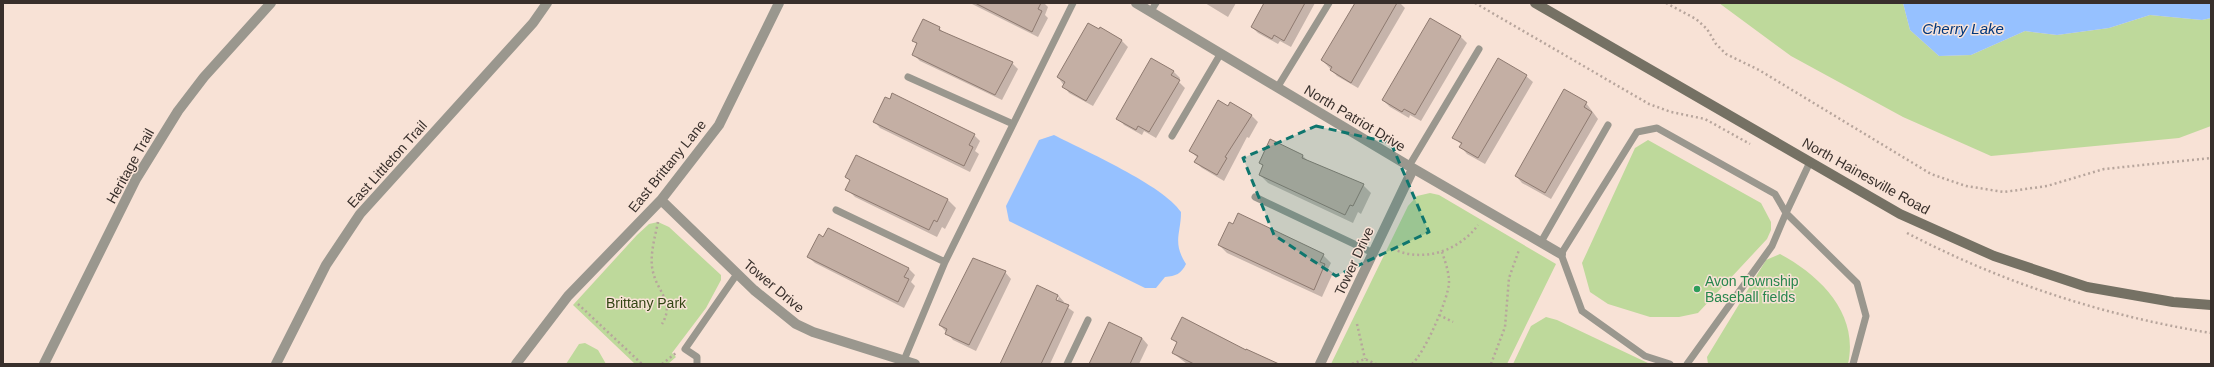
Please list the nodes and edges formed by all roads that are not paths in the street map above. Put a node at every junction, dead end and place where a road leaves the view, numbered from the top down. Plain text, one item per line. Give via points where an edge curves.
1 (547, 3) edge
2 (779, 3) edge
3 (1073, 3) edge
4 (1136, 3) edge
5 (1329, 3) edge
6 (1535, 3) edge
7 (269, 4) edge
8 (1153, 7) edge
9 (1479, 49) dead end
10 (1221, 53) junction
11 (908, 77) dead end
12 (1278, 88) junction
13 (1013, 124) junction
14 (1608, 124) dead end
15 (1172, 136) dead end
16 (1810, 162) junction
17 (1411, 168) junction
18 (1255, 197) dead end
19 (661, 200) junction
20 (836, 210) dead end
21 (1786, 214) junction
22 (1540, 242) junction
23 (1373, 253) junction
24 (1561, 254) junction
25 (945, 262) junction
26 (737, 274) junction
27 (2211, 305) edge
28 (1088, 320) dead end
29 (904, 360) junction
30 (44, 364) edge
31 (276, 364) edge
32 (516, 364) edge
33 (697, 364) edge
34 (915, 364) edge
35 (1067, 364) edge
36 (1320, 364) edge
37 (1670, 364) edge
38 (1687, 364) edge
39 (1853, 364) edge

1 - 31 street, East Littleton Trail via 533,23 360,214 326,265
2 - 19 street, East Brittany Lane via 719,125
3 - 13 lane
4 - 8 street, North Patriot Drive
5 - 12 lane
6 - 16 main road, North Hainesville Road
7 - 30 street, Heritage Trail via 204,76 178,111 136,180
8 - 10 street, North Patriot Drive
9 - 17 lane
10 - 12 street, North Patriot Drive
10 - 15 lane
11 - 13 lane
12 - 17 street, North Patriot Drive
13 - 25 lane
14 - 22 lane
16 - 21 lane
16 - 27 main road, North Hainesville Road via 1900,214 1994,256 2087,287 2173,302
17 - 22 street, North Patriot Drive
17 - 23 street, Tower Drive
18 - 23 lane
19 - 26 street, Tower Drive
19 - 32 street, East Brittany Lane via 568,296
20 - 25 lane
21 - 24 lane via 1775,194 1657,128 1637,132
21 - 38 lane via 1772,246
21 - 39 lane via 1857,283 1866,316
22 - 24 street, North Patriot Drive
23 - 36 street, Tower Drive
24 - 37 lane via 1582,311 1645,356
25 - 29 lane
26 - 29 street, Tower Drive via 774,308 796,324 813,332
26 - 33 lane via 685,349 697,357
28 - 35 lane
29 - 34 street, Tower Drive

